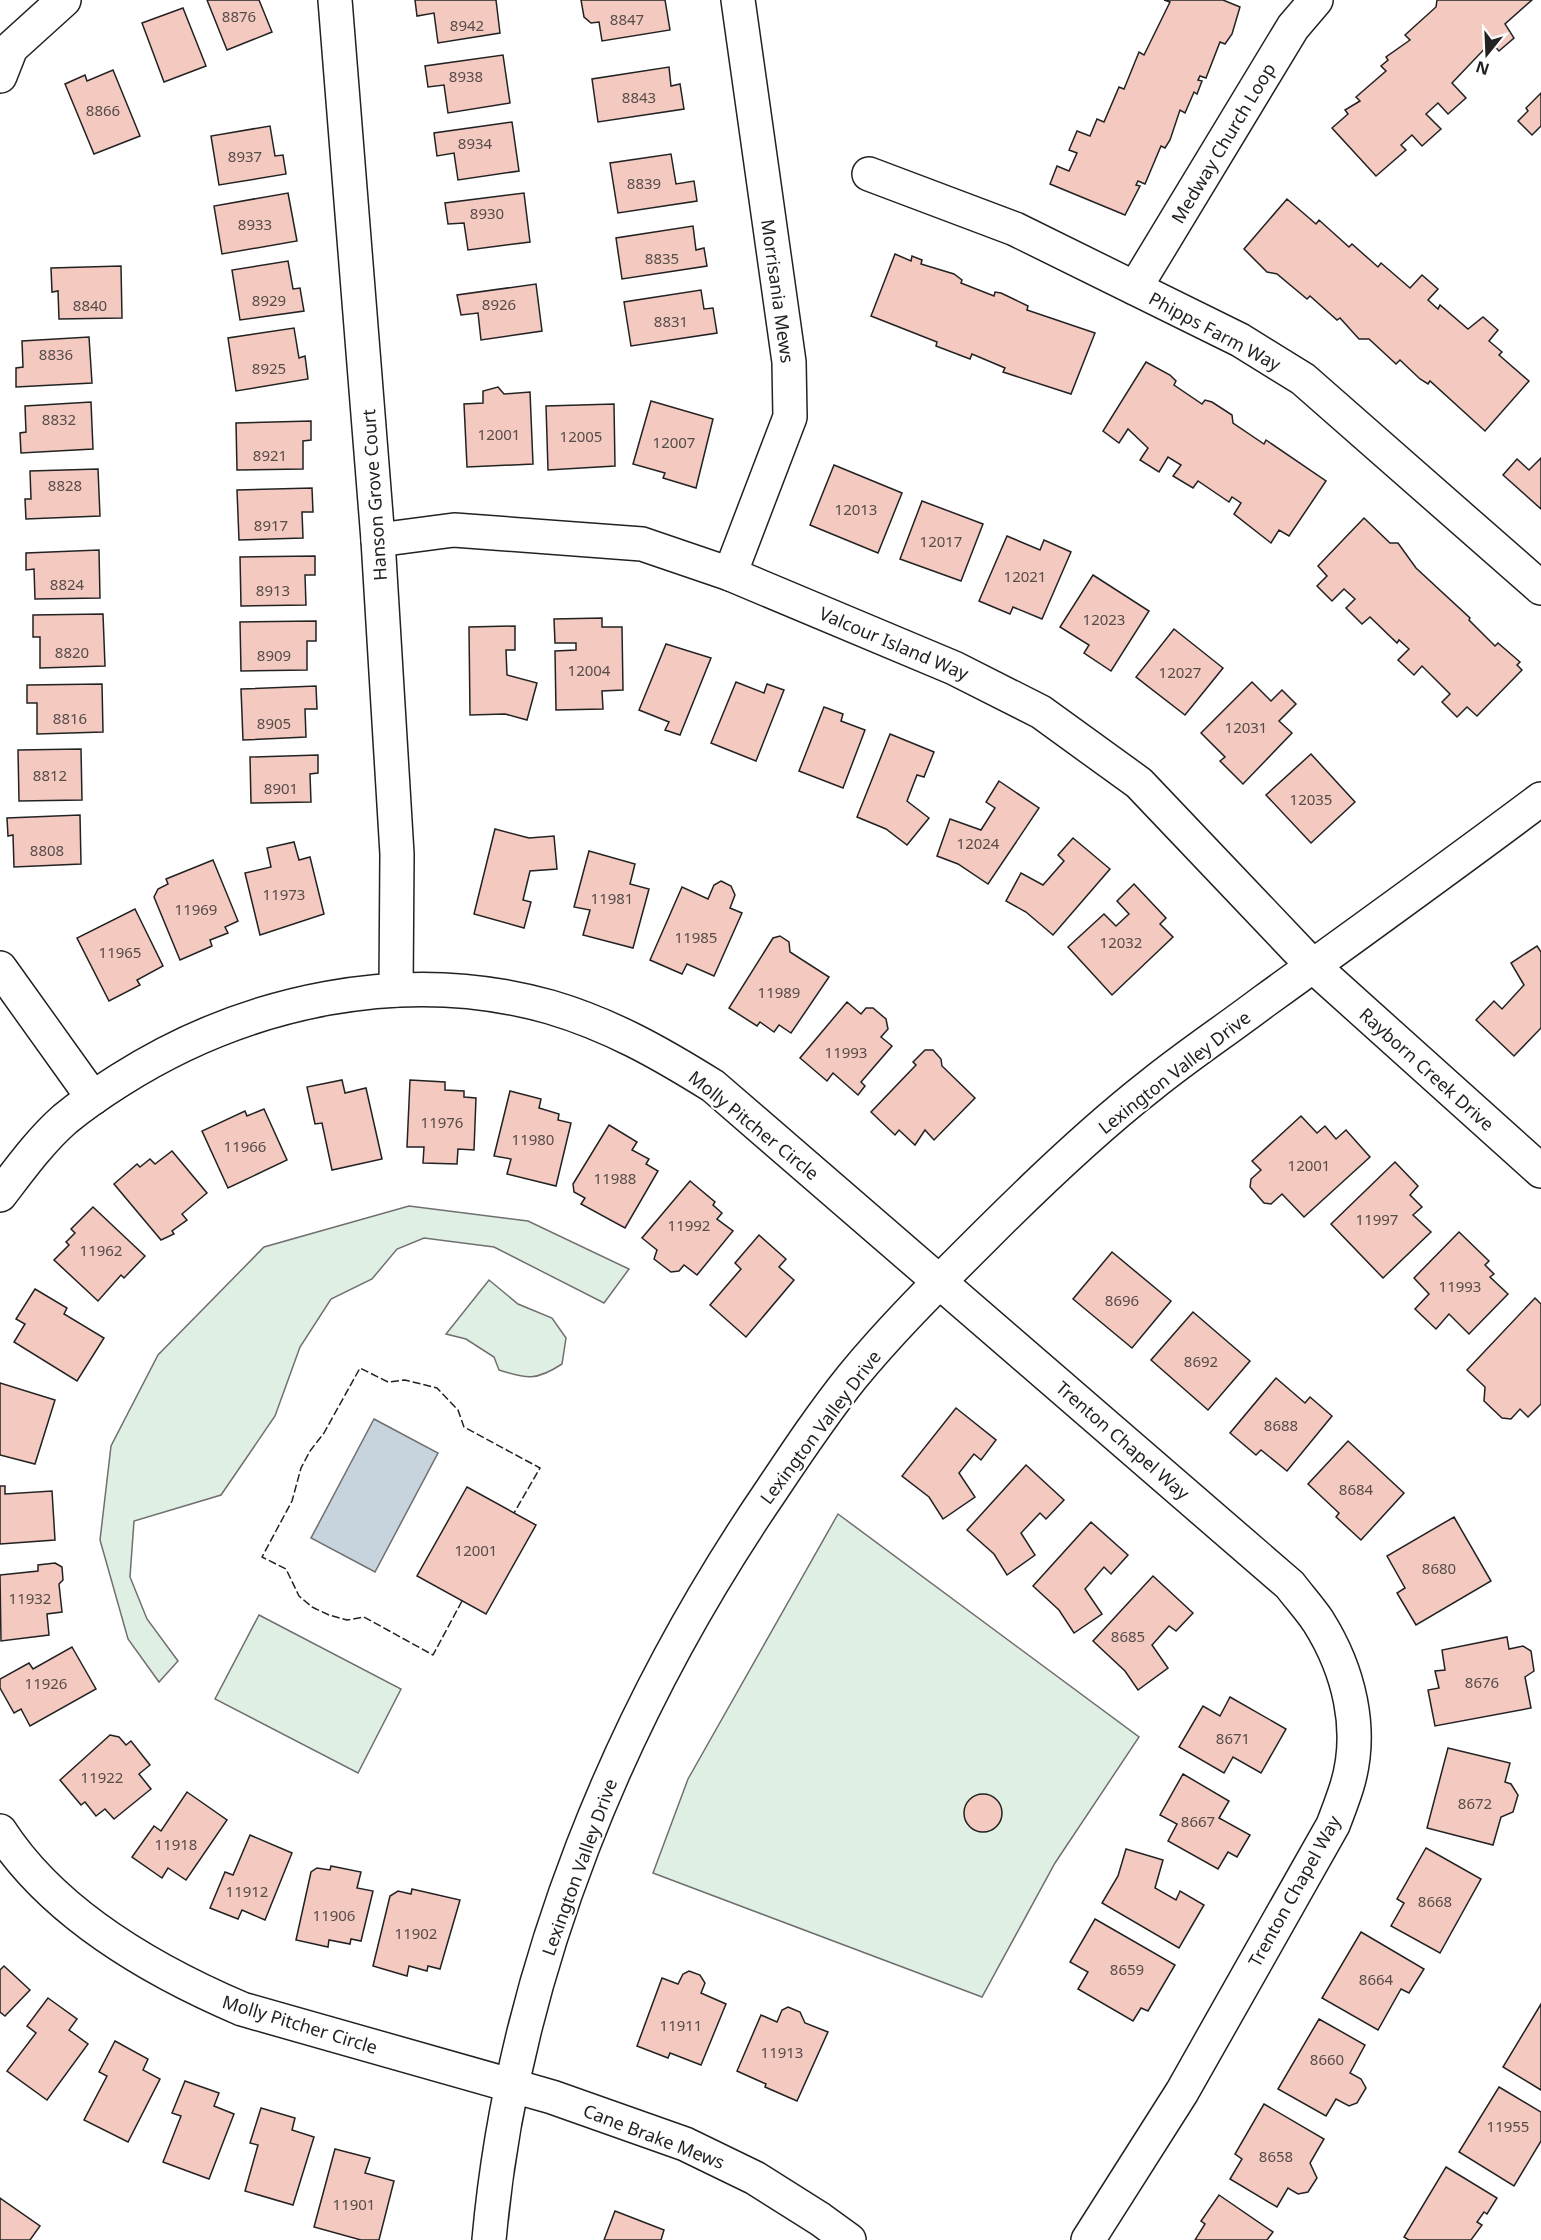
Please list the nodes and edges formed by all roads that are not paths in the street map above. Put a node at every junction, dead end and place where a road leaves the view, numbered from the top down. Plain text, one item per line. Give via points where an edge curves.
1 (64, 0) edge
2 (334, 0) edge
3 (738, 0) edge
4 (1316, 0) edge
5 (0, 76) edge
6 (869, 174) dead end
7 (1134, 288) junction
8 (378, 540) junction
9 (730, 574) junction
10 (1541, 588) edge
11 (1541, 799) edge
12 (1313, 966) junction
13 (0, 968) edge
14 (396, 990) junction
15 (93, 1098) junction
16 (1541, 1172) edge
17 (0, 1195) edge
18 (939, 1281) junction
19 (2, 1839) edge
20 (512, 2086) junction
21 (489, 2240) edge
22 (849, 2240) edge
23 (1088, 2240) edge

1 - 5 street via 11,48
2 - 8 street, Hanson Grove Court
3 - 9 street, Morrisania Mews via 789,362 790,417
4 - 7 street, Medway Church Loop via 1293,27
6 - 7 street, Phipps Farm Way via 1014,229
7 - 10 street, Phipps Farm Way via 1240,340 1303,379
8 - 9 street, Valcour Island Way via 454,530 642,543
8 - 14 street, Hanson Grove Court via 397,854
9 - 12 street, Valcour Island Way via 954,668 1041,711 1138,783
11 - 12 street, Lexington Valley Drive
12 - 16 street, Rayborn Creek Drive
12 - 18 street, Lexington Valley Drive via 1150,1086 1045,1176
13 - 15 street
14 - 15 street, Molly Pitcher Circle via 325,998 271,1011 205,1034 155,1058
14 - 18 street, Molly Pitcher Circle via 485,994 549,1007 658,1051 713,1086
15 - 17 street, Molly Pitcher Circle via 64,1120
18 - 20 street, Lexington Valley Drive via 852,1377 806,1439 734,1544 670,1654 614,1769 577,1860 541,1972
18 - 23 street, Trenton Chapel Way via 1290,1585 1318,1621 1339,1661 1353,1704 1354,1740 1348,1784 1333,1825 1182,2092
19 - 20 street, Molly Pitcher Circle via 42,1881 106,1936 203,1992 242,2009
20 - 21 street, Lexington Valley Drive
20 - 22 street, Cane Brake Mews via 685,2144 755,2178

